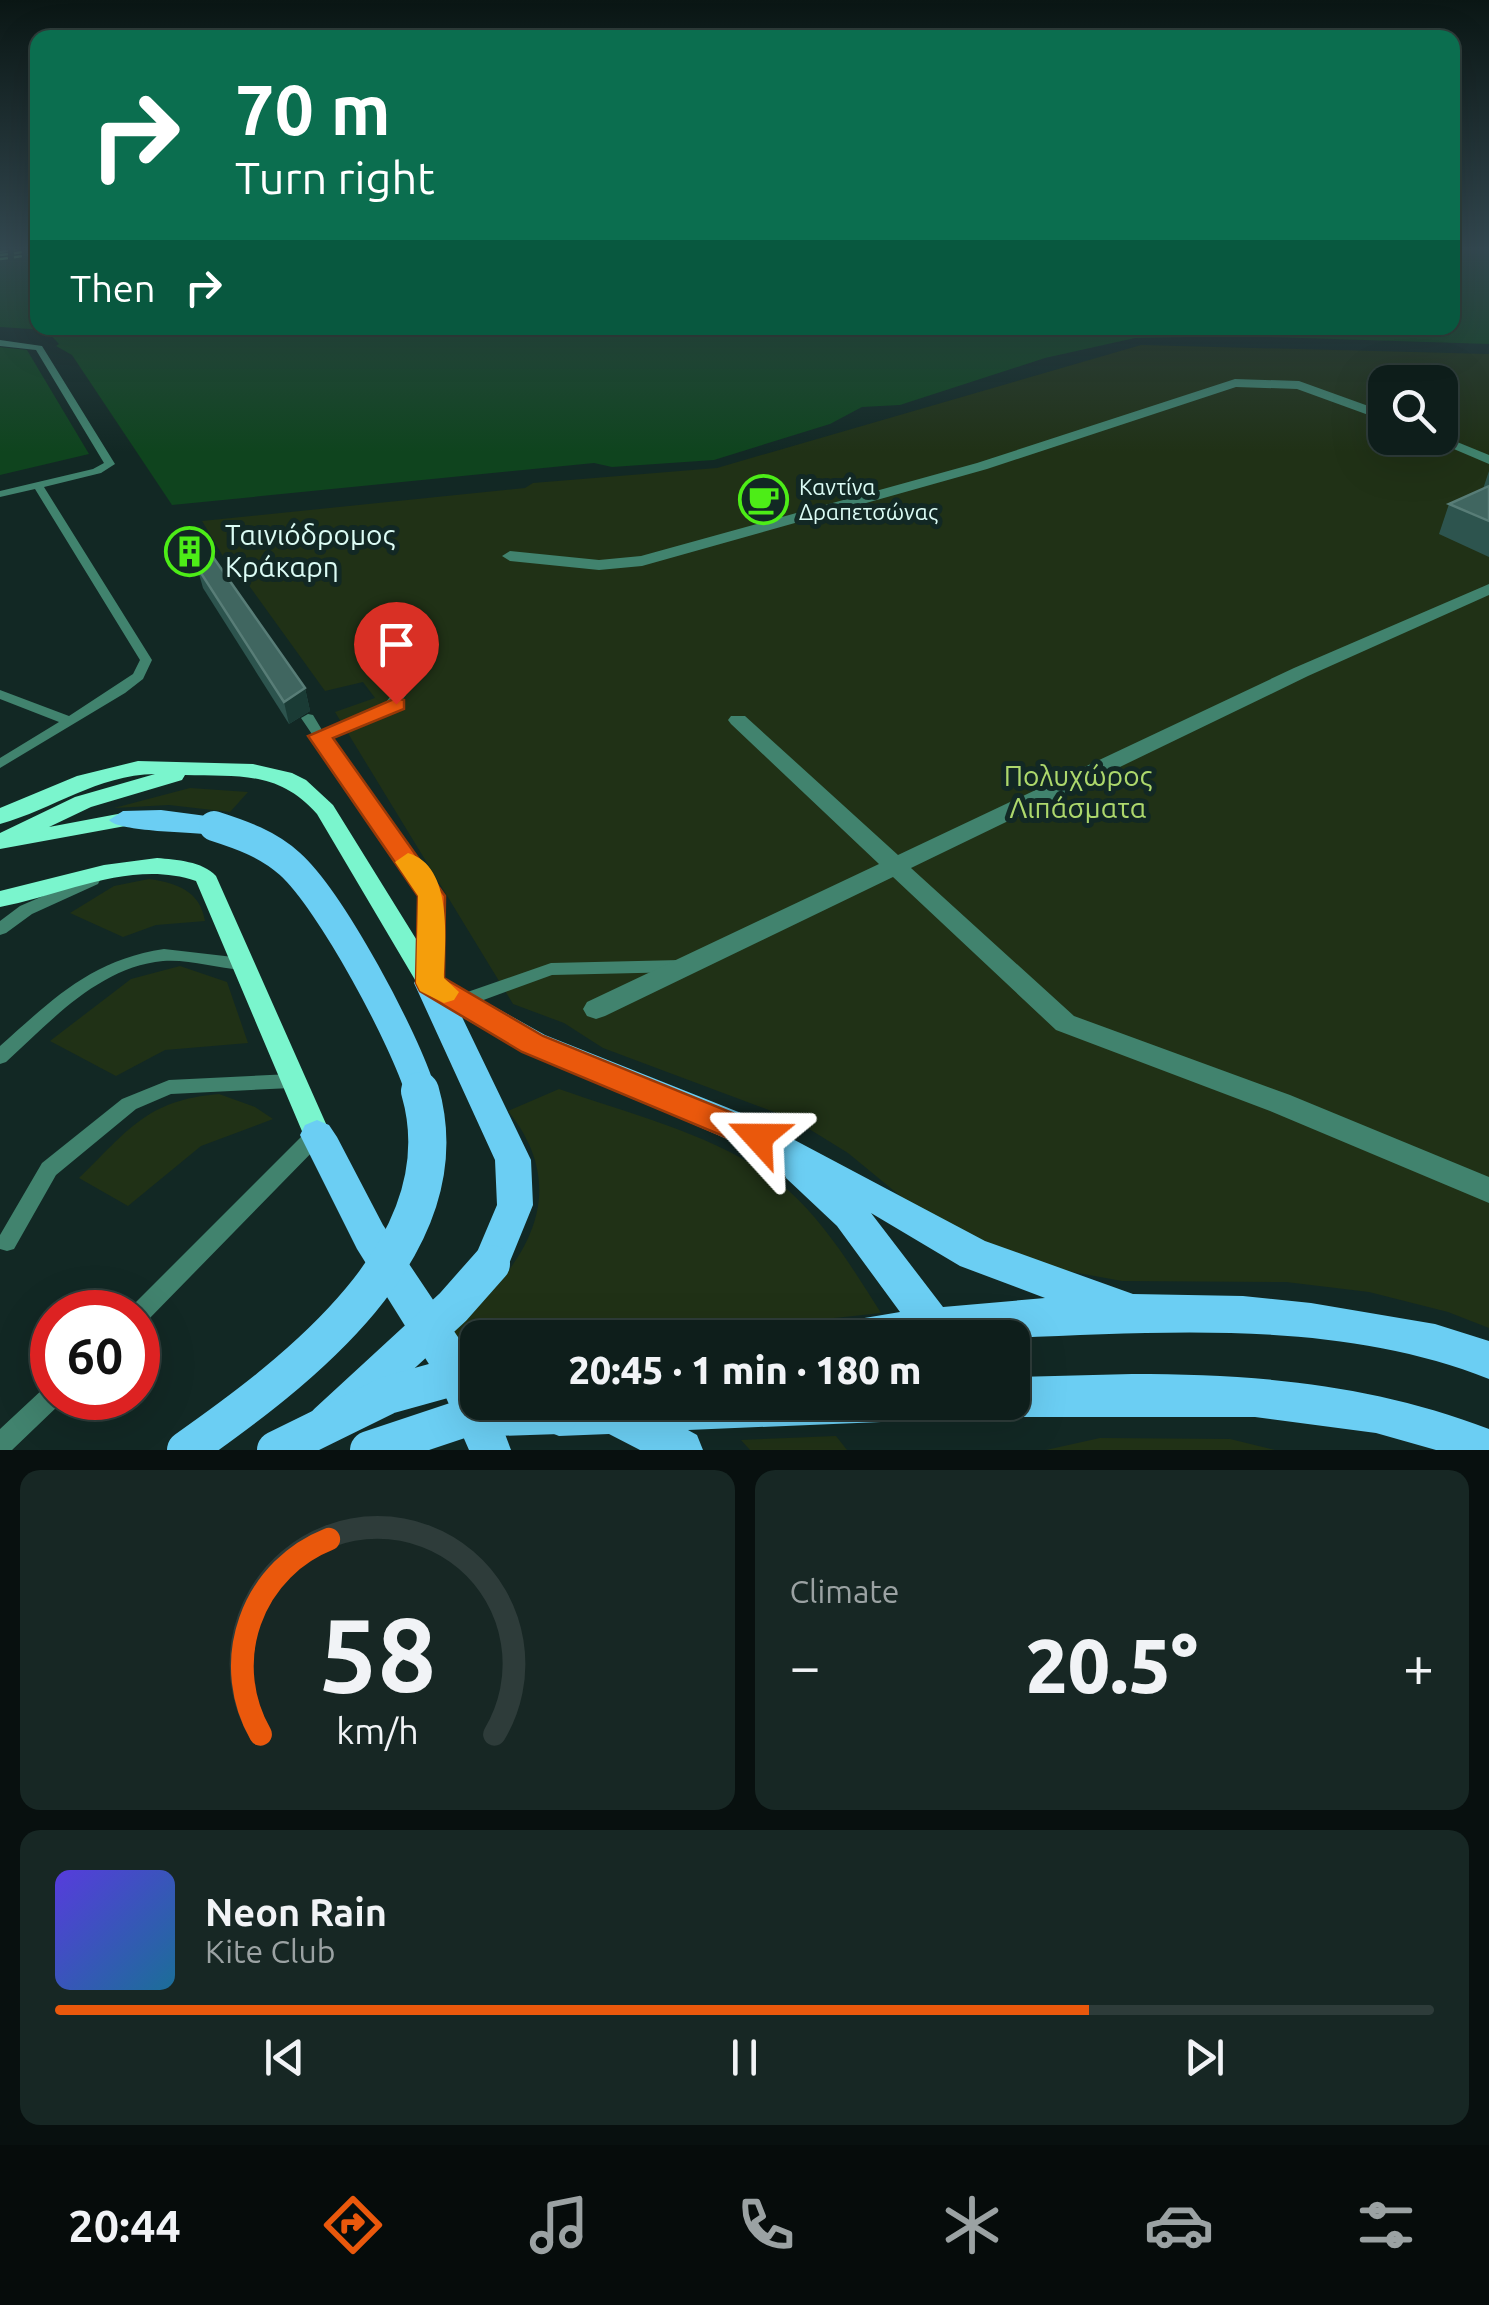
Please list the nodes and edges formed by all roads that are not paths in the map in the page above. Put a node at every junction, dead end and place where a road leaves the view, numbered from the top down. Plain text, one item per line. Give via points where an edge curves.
1 (0, 343) edge
2 (1368, 410) edge
3 (1458, 447) edge
4 (1489, 460) edge
5 (37, 484) junction
6 (0, 494) edge
7 (510, 556) dead end
8 (1489, 589) edge
9 (0, 694) edge
10 (399, 695) dead end
11 (308, 718) dead end
12 (67, 720) junction
13 (738, 720) dead end
14 (319, 736) junction
15 (0, 764) edge
16 (201, 769) junction
17 (0, 817) edge
18 (123, 820) joint
19 (0, 844) edge
20 (895, 864) junction
21 (98, 878) junction
22 (0, 899) edge
23 (0, 929) edge
24 (242, 964) junction
25 (686, 966) junction
26 (445, 993) junction
27 (596, 1009) dead end
28 (0, 1056) edge
29 (292, 1081) junction
30 (317, 1135) junction
31 (778, 1147) junction
32 (1489, 1190) edge
33 (7, 1242) dead end
34 (160, 1292) edge
35 (1132, 1312) junction
36 (929, 1320) edge
37 (1030, 1323) edge
38 (1489, 1360) edge
39 (460, 1375) edge
40 (1030, 1396) edge
41 (30, 1417) edge
42 (460, 1420) edge
43 (626, 1420) edge
44 (326, 1423) junction
45 (0, 1446) edge
46 (186, 1450) edge
47 (276, 1450) edge
48 (369, 1450) edge
49 (490, 1450) edge
50 (682, 1450) edge
51 (1489, 1450) edge

1 - 5 lane via 39,348 110,464
2 - 7 street via 1299,386 1235,383 982,466 642,561 598,565
3 - 4 street
5 - 6 lane
5 - 12 lane via 146,660 130,683
8 - 20 street
9 - 12 lane
10 - 14 lane via 387,710
11 - 14 lane
12 - 15 lane
13 - 20 street
14 - 26 lane via 432,896
16 - 17 street via 121,771
16 - 19 street via 82,802
16 - 26 street via 259,770 312,792
18 - 19 street
18 - 46 main road, bridge via 214,826 278,851 324,901 414,1072 426,1132 414,1205 339,1328 301,1366
20 - 25 street
20 - 32 street via 1065,1023
21 - 22 street
21 - 23 lane
21 - 24 street via 162,865 205,876
24 - 28 lane via 166,955 130,963 82,985
24 - 29 street
25 - 26 lane via 551,969
25 - 27 street
26 - 31 main road via 568,1060
26 - 44 main road, bridge via 512,1160 516,1205 491,1264 462,1298
29 - 30 street
29 - 33 lane via 169,1087 129,1104 48,1169
30 - 34 lane
30 - 49 main road via 369,1235 451,1356
31 - 35 main road via 973,1254
31 - 36 main road via 850,1214
35 - 37 main road
35 - 38 main road via 1321,1320
39 - 44 main road, bridge via 388,1395
40 - 51 main road via 1252,1396 1394,1419
41 - 45 lane
42 - 48 main road, bridge
43 - 50 main road
44 - 47 main road, bridge

